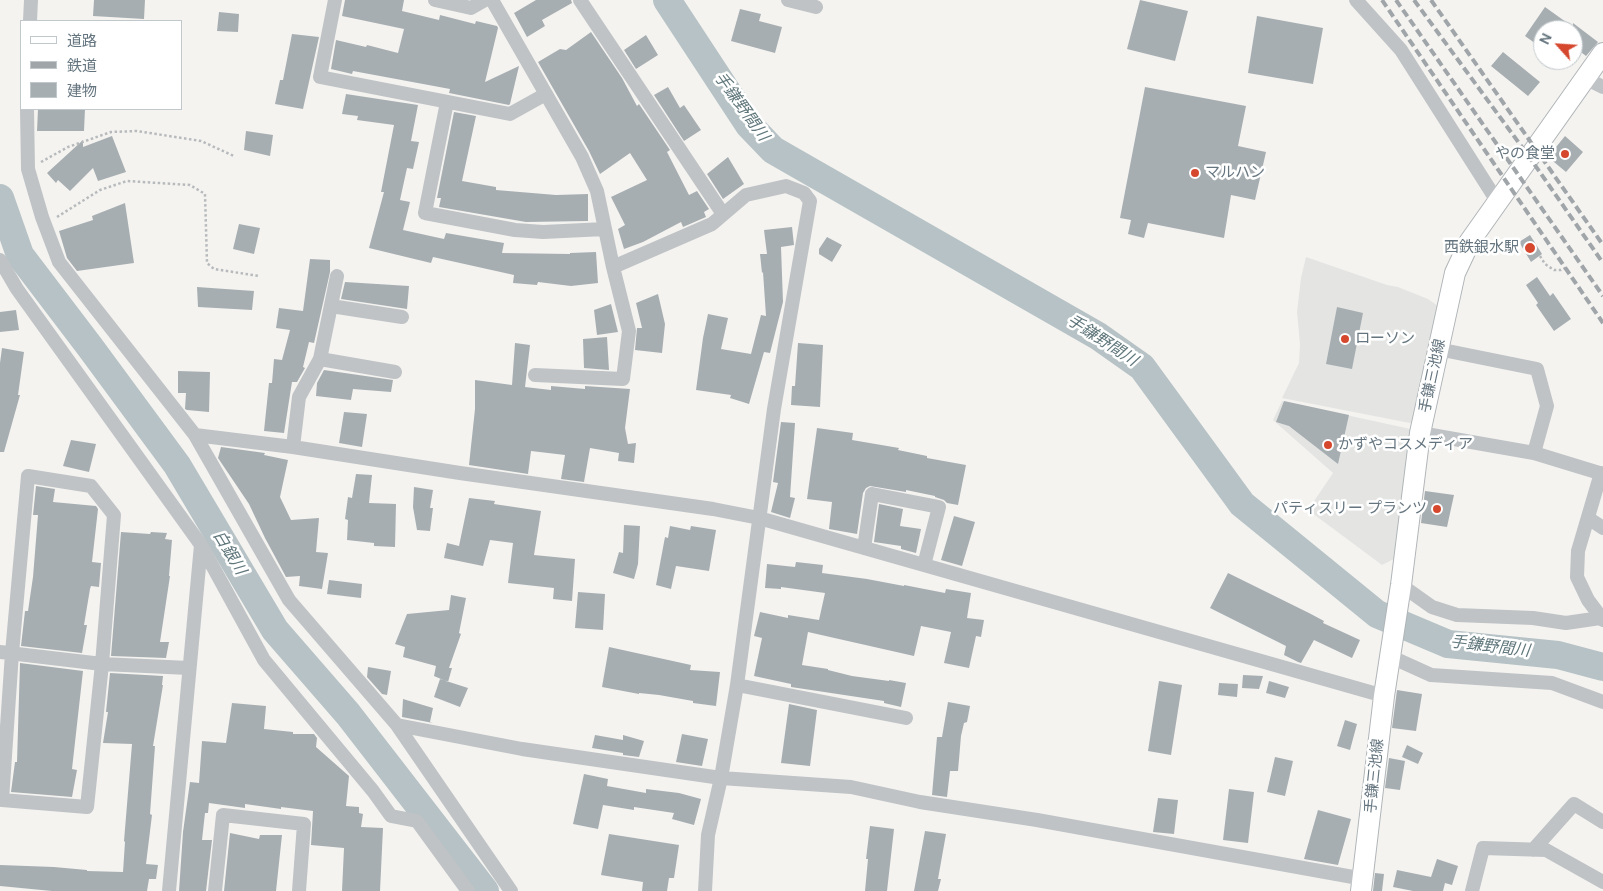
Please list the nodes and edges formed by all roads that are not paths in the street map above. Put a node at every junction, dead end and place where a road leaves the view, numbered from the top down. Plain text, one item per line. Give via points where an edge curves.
1 (31, 0) edge
2 (335, 0) edge
3 (435, 0) edge
4 (485, 0) edge
5 (492, 0) edge
6 (580, 0) edge
7 (788, 0) edge
8 (1356, 0) edge
9 (816, 7) dead end
10 (30, 20) edge
11 (1603, 53) edge
12 (1585, 78) junction
13 (1603, 87) edge
14 (546, 94) junction
15 (447, 102) junction
16 (27, 110) edge
17 (1497, 201) junction
18 (723, 214) junction
19 (605, 229) junction
20 (0, 260) edge
21 (613, 267) junction
22 (338, 276) dead end
23 (331, 306) junction
24 (402, 317) dead end
25 (1438, 349) junction
26 (320, 359) junction
27 (395, 372) dead end
28 (535, 375) dead end
29 (1420, 434) junction
30 (195, 435) junction
31 (292, 446) junction
32 (1534, 453) junction
33 (1602, 473) edge
34 (760, 518) junction
35 (1588, 518) junction
36 (1603, 528) edge
37 (201, 545) junction
38 (864, 548) junction
39 (924, 565) junction
40 (1401, 585) junction
41 (1601, 619) edge
42 (6, 653) edge
43 (1389, 656) junction
44 (102, 664) junction
45 (189, 668) junction
46 (737, 685) junction
47 (1384, 696) junction
48 (1603, 702) edge
49 (906, 718) dead end
50 (397, 725) junction
51 (721, 778) junction
52 (1603, 822) edge
53 (1533, 850) junction
54 (1603, 882) edge
55 (1363, 885) edge
56 (169, 891) edge
57 (215, 891) edge
58 (299, 891) edge
59 (468, 891) edge
60 (511, 891) edge
61 (705, 891) edge
62 (1472, 891) edge

1 - 10 street
2 - 15 street via 320,77
3 - 4 street via 471,8
5 - 14 street
6 - 18 street
7 - 9 street
8 - 17 street via 1401,50
11 - 12 main road, 手鎌三池線
12 - 13 street
12 - 17 main road, 手鎌三池線
14 - 15 street via 510,114
14 - 19 street via 582,157 597,191
15 - 19 street via 425,213 515,230
16 - 30 street via 28,169 60,262
17 - 25 main road, 手鎌三池線 via 1470,241 1456,273
18 - 21 street via 712,224
18 - 34 street via 746,195 786,186 804,193 810,201 774,409
19 - 21 street
20 - 37 street via 17,289
21 - 28 street via 629,331 623,380
22 - 23 street
23 - 24 street
23 - 26 street
25 - 29 main road, 手鎌三池線
25 - 32 street via 1537,369 1547,406
26 - 27 street
26 - 31 street via 299,397
29 - 32 street
29 - 40 main road, 手鎌三池線
30 - 31 street
30 - 50 street via 289,600
31 - 34 street
32 - 33 street
33 - 35 street
34 - 38 street
34 - 46 street
35 - 36 street
35 - 41 street via 1578,551 1577,577
37 - 45 street
37 - 59 street via 264,660 391,816 417,821
38 - 39 street
38 - 39 street via 872,494 939,507
39 - 47 street
40 - 41 street via 1432,607 1457,615 1533,618 1566,623
40 - 43 main road, 手鎌三池線
42 - 44 street
42 - 44 street via 2,800 87,807
42 - 44 street via 28,476 91,486 114,516
43 - 47 main road, 手鎌三池線
43 - 48 street via 1430,675 1552,682
44 - 45 street
45 - 56 street
46 - 49 street
46 - 51 street
47 - 55 main road, 手鎌三池線
50 - 51 street via 522,749
50 - 60 street
51 - 55 street via 851,786 920,802 1046,822
51 - 61 street via 708,835
52 - 53 street via 1574,804
53 - 54 street via 1546,850
53 - 62 street via 1483,848
57 - 58 street via 223,814 304,824

